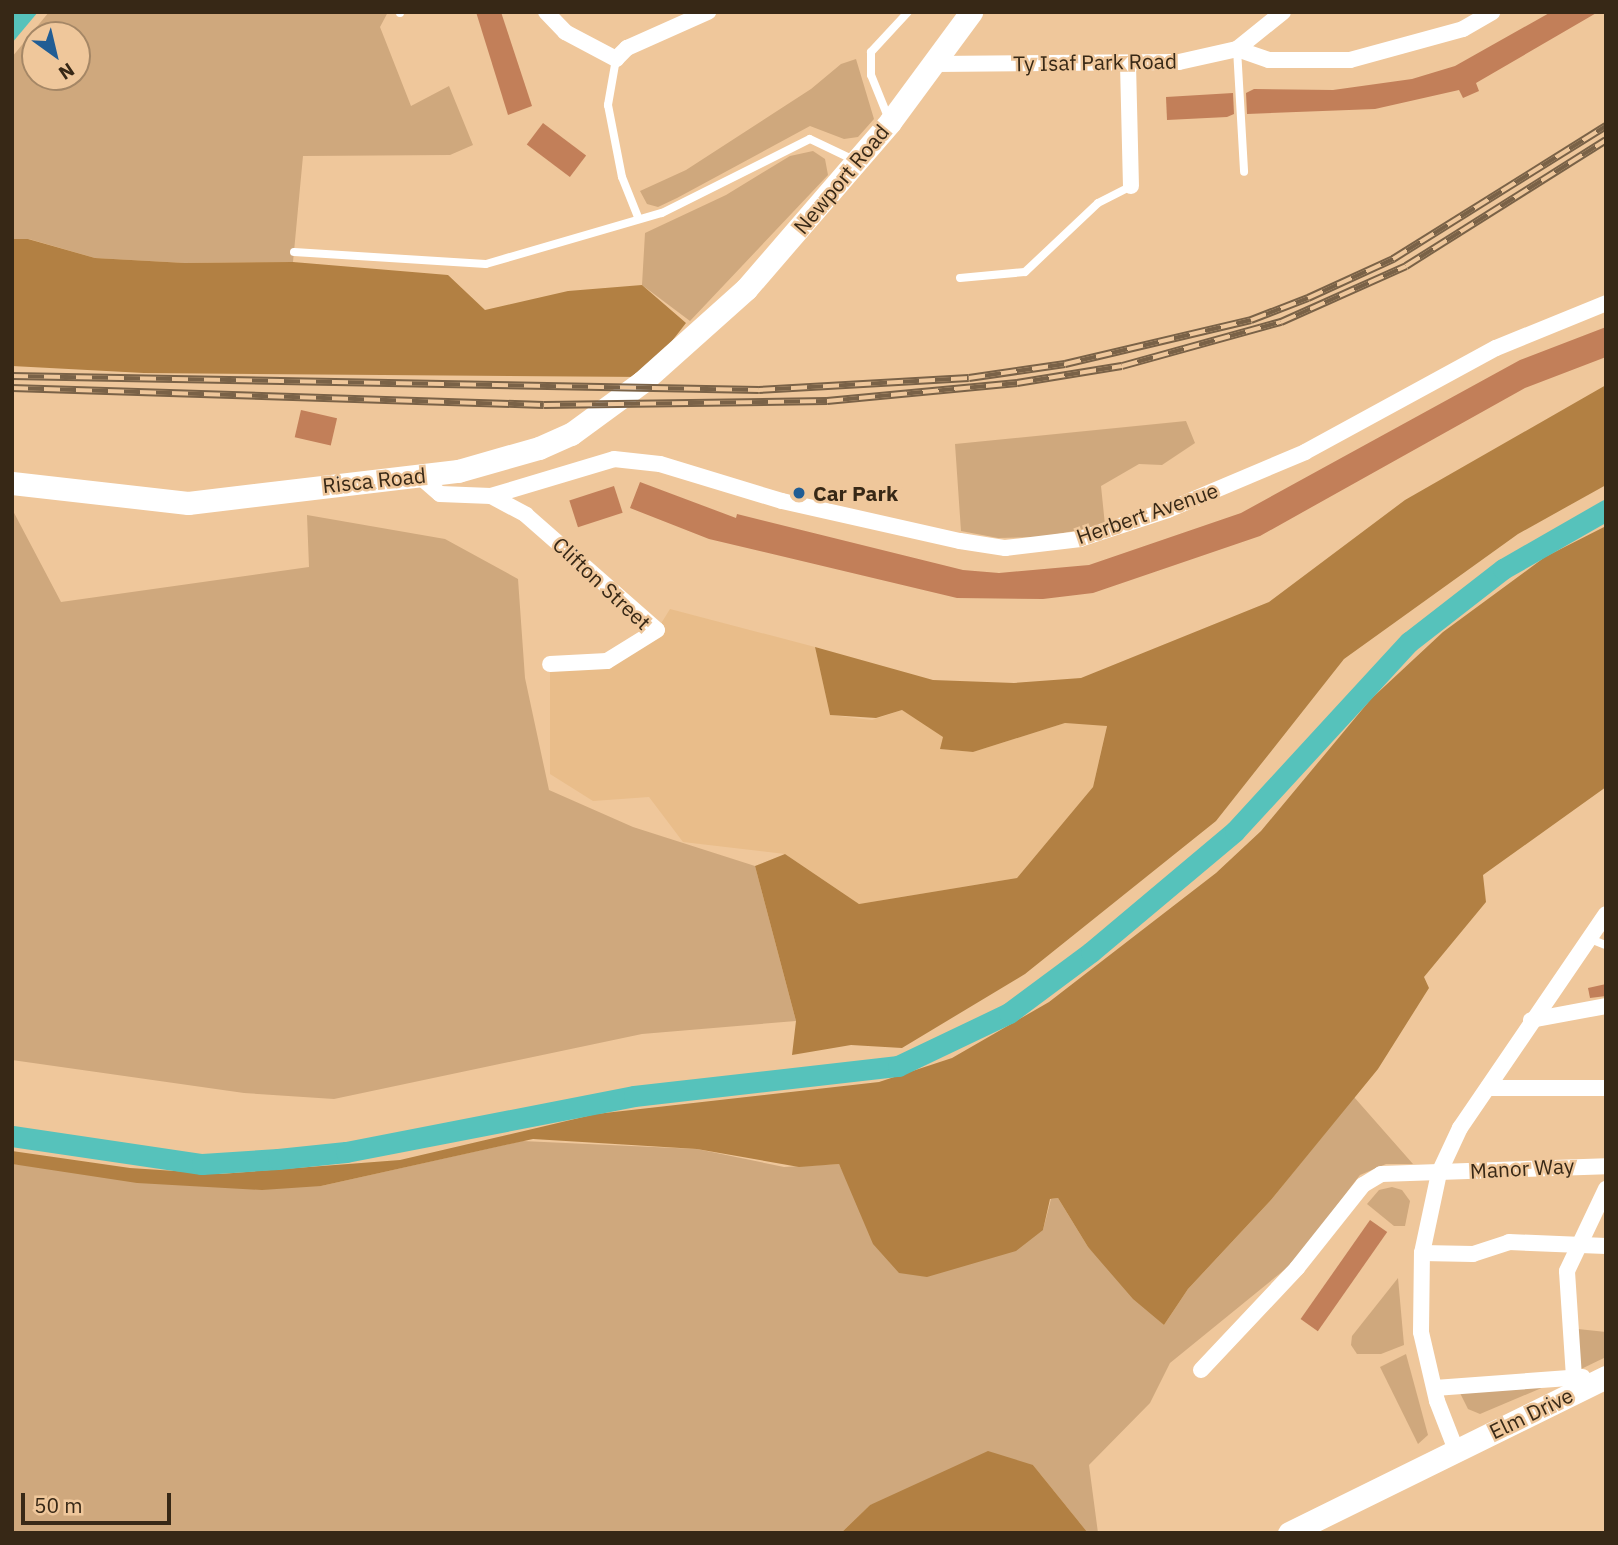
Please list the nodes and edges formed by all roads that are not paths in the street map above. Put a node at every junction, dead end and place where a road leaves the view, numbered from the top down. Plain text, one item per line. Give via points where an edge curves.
1 (546, 12) edge
2 (708, 12) edge
3 (908, 12) edge
4 (971, 12) edge
5 (1283, 12) edge
6 (1493, 12) edge
7 (1237, 49) junction
8 (616, 59) junction
9 (936, 64) junction
10 (1128, 64) junction
11 (890, 122) junction
12 (856, 161) junction
13 (1244, 172) dead end
14 (1130, 186) joint
15 (638, 217) junction
16 (294, 252) dead end
17 (960, 278) dead end
18 (1606, 303) edge
19 (697, 334) joint
20 (418, 475) junction
21 (12, 483) edge
22 (491, 496) junction
23 (550, 664) dead end
24 (1606, 914) edge
25 (1588, 938) junction
26 (1605, 945) edge
27 (1606, 1006) edge
28 (1531, 1020) junction
29 (1488, 1088) junction
30 (1606, 1088) edge
31 (1606, 1166) edge
32 (1439, 1172) junction
33 (1606, 1189) edge
34 (1579, 1246) junction
35 (1606, 1246) edge
36 (1422, 1253) junction
37 (1201, 1370) dead end
38 (1574, 1377) junction
39 (1605, 1378) edge
40 (1435, 1388) junction
41 (1456, 1450) junction
42 (1289, 1533) edge

1 - 8 street via 565,32
2 - 8 street via 628,48
3 - 11 lane via 871,52 871,75
4 - 9 main road, Newport Road
5 - 7 street
6 - 7 street via 1441,37 1350,60 1269,60
7 - 10 street, Ty Isaf Park Road via 1179,62
7 - 13 lane
8 - 15 lane via 608,105 622,177
9 - 10 street, Ty Isaf Park Road
9 - 11 main road, Newport Road
10 - 14 street
11 - 12 main road, Newport Road
12 - 15 lane via 810,139 663,213
12 - 19 main road, Newport Road via 746,289
14 - 17 lane via 1098,203 1025,272
15 - 16 lane via 486,264
18 - 22 street, Herbert Avenue via 1496,348 1305,452 1168,510 1080,539 1006,548 960,541 782,501 660,464 614,459
19 - 20 main road, Risca Road via 571,434 501,461
20 - 21 main road, Risca Road via 188,503
20 - 22 street, Herbert Avenue via 440,494
22 - 23 street, Clifton Street via 548,532 657,630 607,661
24 - 25 street, Manor Way
25 - 26 lane
25 - 28 street, Manor Way
27 - 28 street
28 - 29 street, Manor Way
29 - 30 street
29 - 32 street, Manor Way via 1460,1128
31 - 32 street, Manor Way
32 - 36 street, Manor Way
32 - 37 street via 1381,1174 1363,1185 1297,1268
33 - 34 street
34 - 35 street
34 - 36 street via 1508,1242 1473,1254
34 - 38 street via 1567,1271
36 - 40 street, Manor Way via 1421,1332
38 - 39 street
38 - 40 street
39 - 41 main road, Elm Drive
40 - 41 street, Manor Way
41 - 42 main road, Elm Drive

